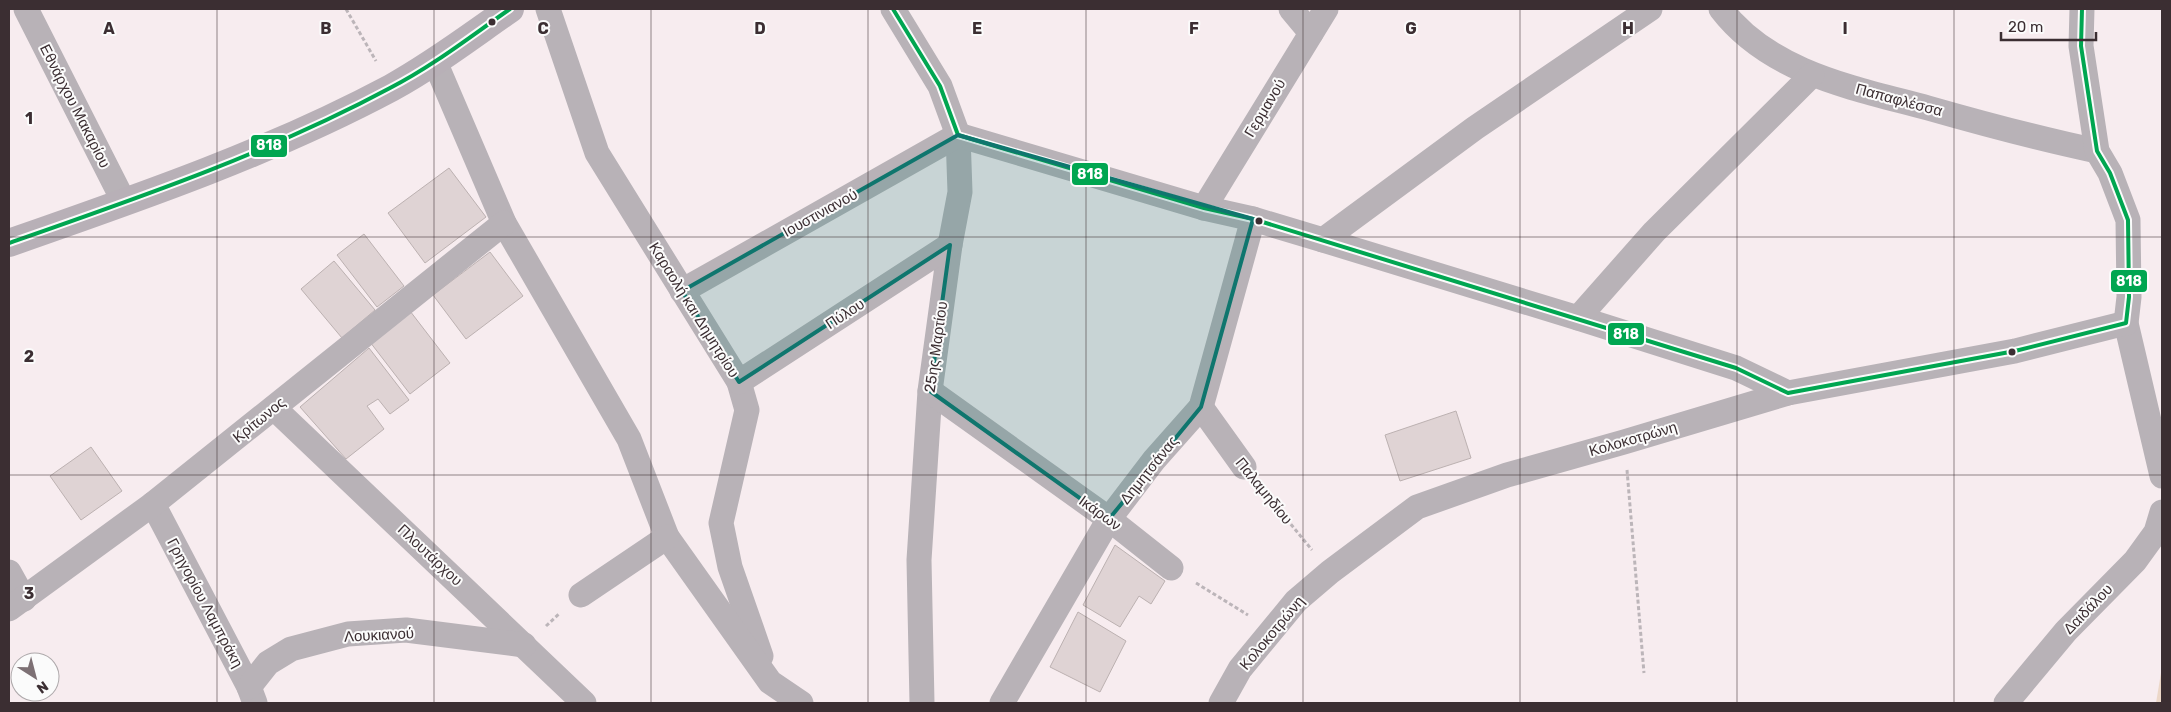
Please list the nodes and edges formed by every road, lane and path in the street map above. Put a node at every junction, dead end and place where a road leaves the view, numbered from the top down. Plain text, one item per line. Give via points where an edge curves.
1 (26, 9) edge
2 (346, 9) edge
3 (510, 9) edge
4 (548, 9) edge
5 (893, 9) edge
6 (1291, 9) edge
7 (1326, 9) edge
8 (1650, 9) edge
9 (1721, 9) edge
10 (2082, 9) edge
11 (1311, 33) junction
12 (435, 62) junction
13 (1812, 75) junction
14 (391, 88) junction
15 (958, 135) junction
16 (2097, 151) junction
17 (124, 202) junction
18 (1204, 208) junction
19 (1253, 219) junction
20 (504, 223) junction
21 (1323, 240) junction
22 (9, 242) edge
23 (950, 245) junction
24 (682, 291) junction
25 (1578, 318) junction
26 (2126, 323) junction
27 (739, 382) junction
28 (930, 391) junction
29 (1788, 393) junction
30 (1201, 407) junction
31 (274, 408) junction
32 (1624, 442) junction
33 (1244, 467) joint
34 (2162, 476) edge
35 (153, 504) junction
36 (2162, 512) edge
37 (1109, 519) junction
38 (667, 537) junction
39 (1171, 568) joint
40 (9, 572) edge
41 (1330, 572) junction
42 (582, 595) joint
43 (16, 604) edge
44 (1272, 630) junction
45 (524, 644) junction
46 (1644, 673) dead end
47 (770, 682) junction
48 (252, 695) edge
49 (581, 702) edge
50 (801, 703) edge
51 (922, 703) edge
52 (1002, 703) edge
53 (1221, 703) edge
54 (2006, 703) edge

1 - 17 street, Εθνάρχου Μακαρίου
2 - 14 path
3 - 12 street
4 - 24 street, Καραολή και Δημητρίου via 597,153
5 - 15 street, 25ης Μαρτίου via 940,86
6 - 11 street
7 - 11 street, Γερμανού
8 - 21 street via 1474,128
9 - 13 street, Παπαφλέσσα via 1733,24 1768,52
10 - 16 street via 2081,46
11 - 18 street, Γερμανού
12 - 14 street
12 - 20 street
13 - 16 street, Παπαφλέσσα via 2034,137
13 - 25 street via 1654,232
14 - 17 street via 232,161
15 - 18 street
15 - 23 street, 25ης Μαρτίου via 960,192
15 - 24 street, Ιουστινιανού
16 - 26 street via 2110,173 2128,220
17 - 22 street
18 - 19 street
19 - 21 street
19 - 30 street, Δημητσάνας
20 - 31 street, Κρίτωνος
20 - 38 street via 629,439
21 - 25 street
23 - 27 street, Πύλου
23 - 28 street, 25ης Μαρτίου
24 - 27 street, Καραολή και Δημητρίου
25 - 29 street via 1736,368
26 - 29 street, Κολοκοτρώνη via 2015,351
26 - 34 street
27 - 47 street, Καραολή και Δημητρίου via 747,410 721,523 730,567
28 - 37 street, Ικάρων
28 - 51 street, 25ης Μαρτίου via 919,560
29 - 32 street, Κολοκοτρώνη
30 - 33 street, Παλαμηδίου
30 - 37 street, Δημητσάνας via 1154,460
31 - 35 street, Κρίτωνος
31 - 45 street, Πλουτάρχου
32 - 41 street, Κολοκοτρώνη via 1507,475 1417,508
32 - 46 path
33 - 41 path, Παλαμηδίου
35 - 43 street, Κρίτωνος
35 - 48 street, Γρηγορίου Λαμπράκη
36 - 54 street, Δαιδάλου via 2156,532 2135,561 2066,631
37 - 39 street, Ικάρων
37 - 52 street, Δημητσάνας
38 - 42 street
38 - 47 street
39 - 44 path
40 - 43 street
41 - 44 street, Κολοκοτρώνη via 1296,601
42 - 45 path
44 - 53 street, Κολοκοτρώνη via 1240,669
45 - 48 street, Λουκιανού via 406,630 348,634 291,649 268,663
45 - 49 street, Πλουτάρχου
47 - 50 street

